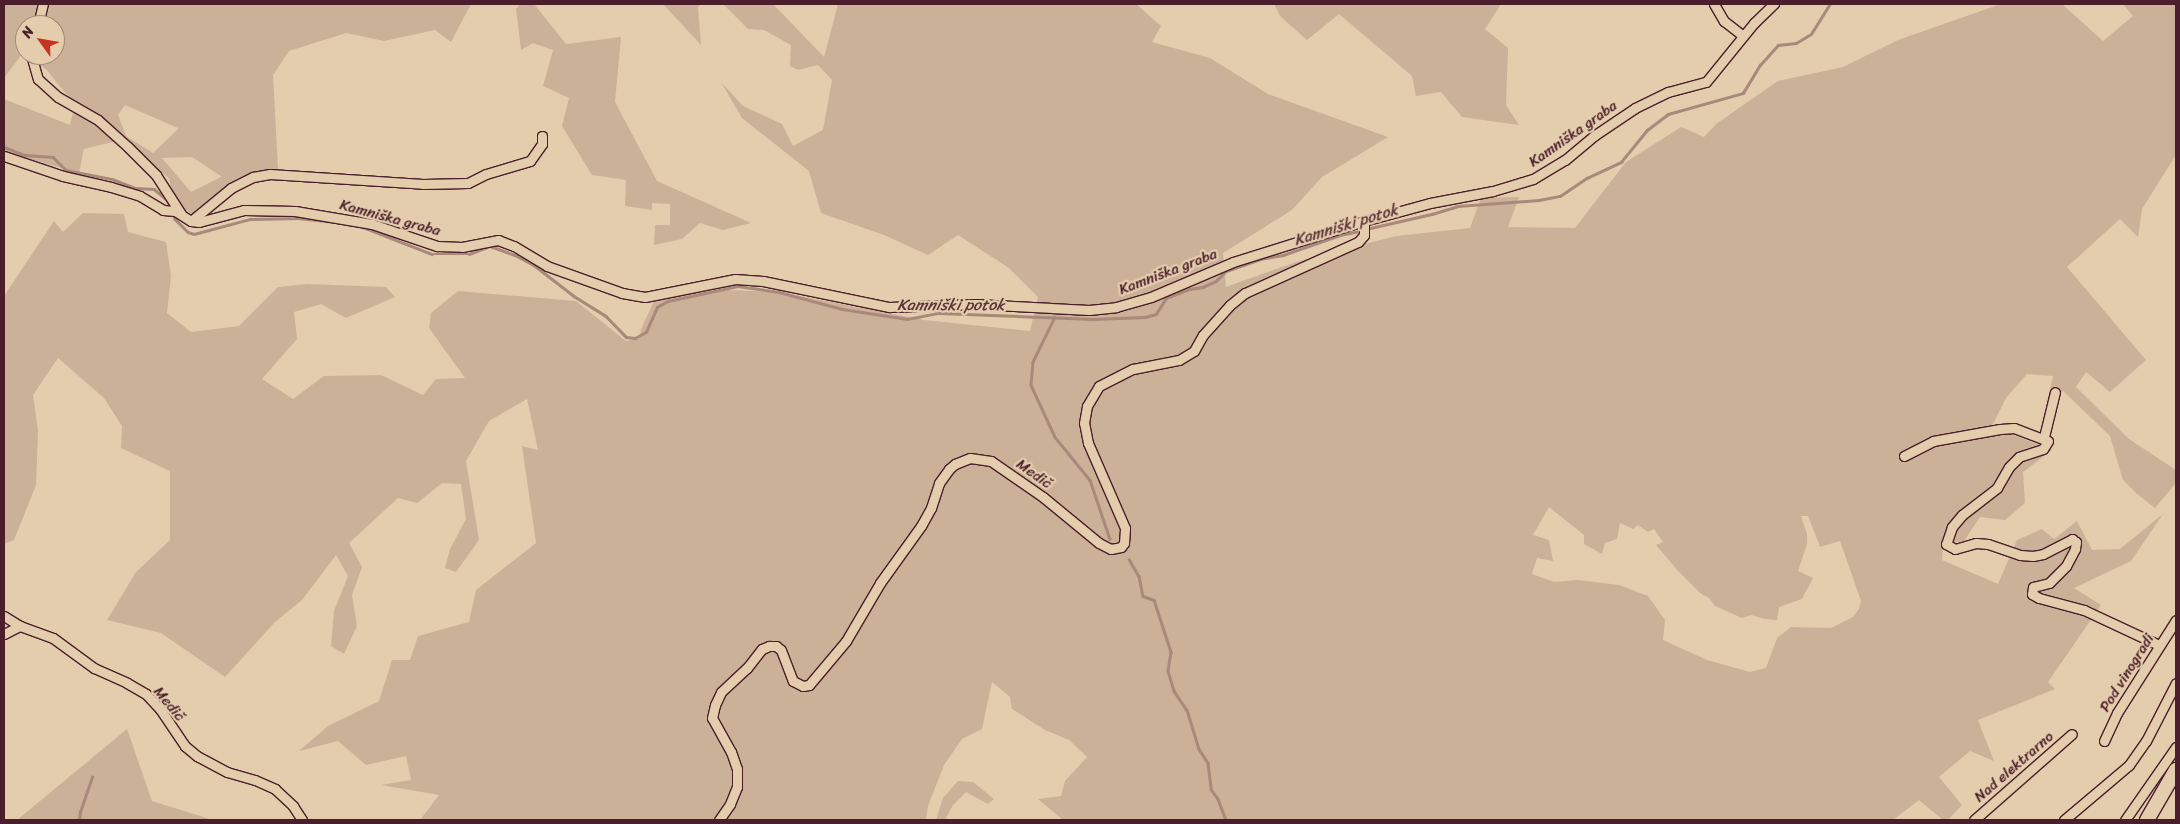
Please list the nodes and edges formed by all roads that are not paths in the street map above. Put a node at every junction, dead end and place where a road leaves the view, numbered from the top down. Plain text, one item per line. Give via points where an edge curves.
1 (1714, 4) edge
2 (1774, 4) edge
3 (1743, 36) junction
4 (34, 65) edge
5 (542, 136) dead end
6 (4, 156) edge
7 (179, 213) junction
8 (191, 221) junction
9 (1364, 227) junction
10 (2055, 392) dead end
11 (2044, 437) junction
12 (1904, 456) dead end
13 (4, 616) edge
14 (2176, 620) edge
15 (20, 626) junction
16 (4, 634) edge
17 (2166, 636) junction
18 (2176, 640) edge
19 (2159, 645) junction
20 (2176, 683) edge
21 (2072, 734) dead end
22 (2104, 741) dead end
23 (2176, 747) edge
24 (2176, 770) edge
25 (302, 820) edge
26 (719, 820) edge
27 (1974, 820) edge
28 (2064, 820) edge
29 (2125, 820) edge
30 (2147, 820) edge

1 - 3 street via 1724,21
2 - 3 street, Kamniška graba
3 - 9 street, Kamniška graba via 1706,82 1668,92 1635,108 1565,160 1533,179 1493,191 1430,203
4 - 7 street via 38,79 58,98 98,120 156,175
5 - 8 street, Kamniška graba via 542,144 530,161 468,183 423,184 270,174 231,188
6 - 7 street via 63,176 133,194 163,210
7 - 8 street
8 - 9 street, Kamniška graba via 199,222 244,210 295,211 372,224 437,246 462,247 498,240 547,266 622,293 645,297 735,279 763,281 889,307 975,304 1089,310 1116,307 1152,297 1233,262
9 - 26 street, Medič via 1358,242 1245,293 1203,335 1194,351 1179,360 1133,369 1099,386 1086,406 1084,423 1088,443 1125,528 1121,548 1111,549 1099,543 1044,497 991,461 970,458 955,464 944,476 921,526 880,583 846,641 809,685 803,686 793,680 781,650 769,646 721,692 712,718 731,752 737,769 737,787
10 - 11 street
11 - 12 street via 2031,436 2014,428 2000,429 1933,441
11 - 19 street via 2048,441 2044,450 2019,458 2009,467 1997,488 1962,515 1952,527 1946,544 1955,549 1976,543 1988,544 2033,556 2072,539 2076,542 2076,549 2066,566 2048,583 2033,587 2032,594 2084,610
13 - 15 street, Medič
14 - 17 street, Pod vinogradi
15 - 16 street
15 - 25 street, Medič via 53,638 94,668 146,694 185,746 197,756 227,772 275,789
17 - 18 street
17 - 19 street, Pod vinogradi
19 - 22 street, Pod vinogradi via 2117,712
20 - 28 street via 2146,741 2129,765
21 - 27 street, Nad elektrarno
23 - 29 street
24 - 30 main road

